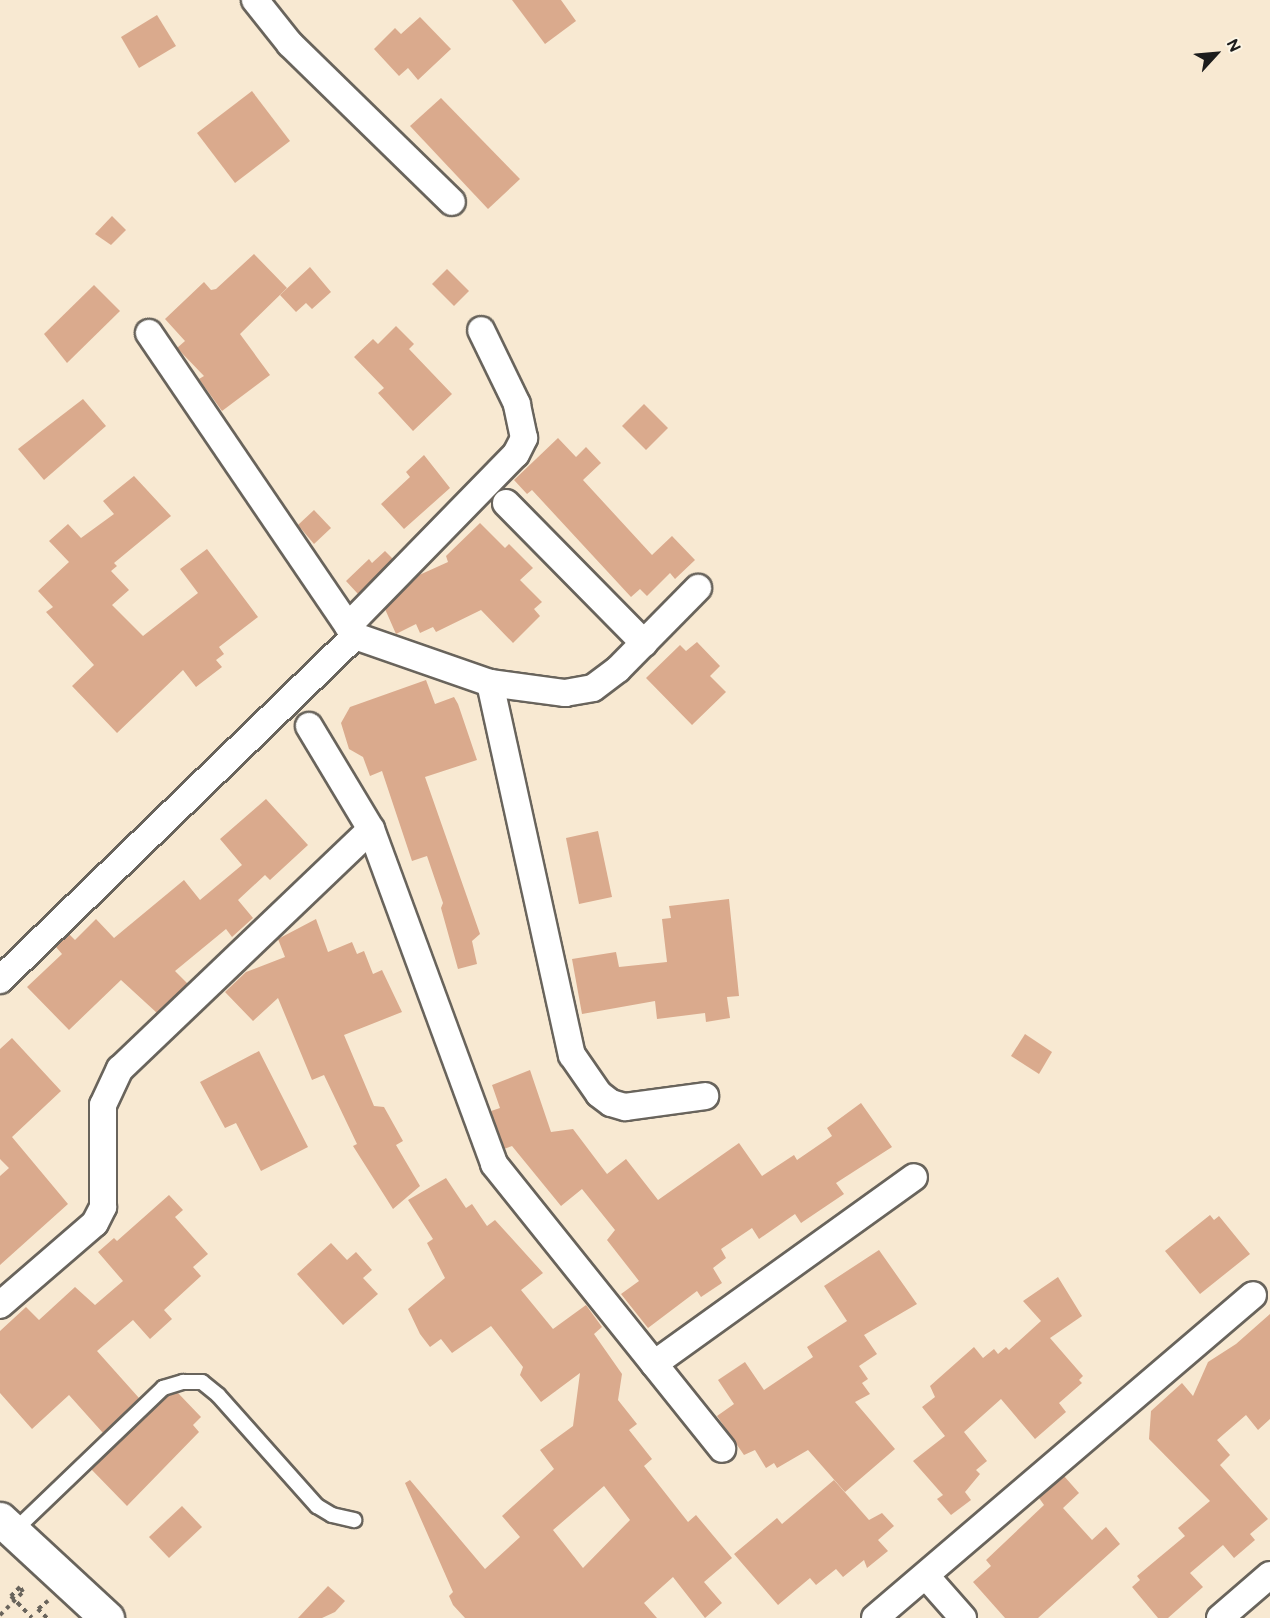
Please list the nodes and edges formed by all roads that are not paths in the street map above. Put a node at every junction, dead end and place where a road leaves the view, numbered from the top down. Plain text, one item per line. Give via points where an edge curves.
1 (255, 0) edge
2 (452, 202) dead end
3 (481, 330) dead end
4 (149, 333) dead end
5 (506, 503) dead end
6 (698, 588) dead end
7 (352, 631) junction
8 (644, 643) junction
9 (490, 684) junction
10 (309, 726) dead end
11 (371, 829) junction
12 (0, 980) edge
13 (705, 1096) dead end
14 (914, 1177) dead end
15 (1253, 1295) dead end
16 (0, 1305) edge
17 (654, 1364) junction
18 (722, 1449) dead end
19 (354, 1520) dead end
20 (7, 1525) edge
21 (1270, 1575) edge
22 (926, 1576) junction
23 (107, 1618) edge
24 (875, 1618) edge
25 (963, 1618) edge
26 (1220, 1618) edge

1 - 2 street via 290,44
3 - 7 street via 517,405 525,438 516,454
4 - 7 street
5 - 8 street
6 - 8 street
7 - 9 street
7 - 12 street
8 - 9 street via 593,688 565,693
9 - 13 street via 572,1055 599,1094 611,1103 625,1107
10 - 11 street
11 - 16 street via 120,1070 103,1105 103,1207 95,1223
11 - 17 street via 494,1164
14 - 17 street
15 - 22 street
17 - 18 street
19 - 20 lane via 332,1515 317,1506 218,1395 202,1382 183,1382 163,1388
20 - 23 main road
21 - 26 street
22 - 24 street
22 - 25 street

